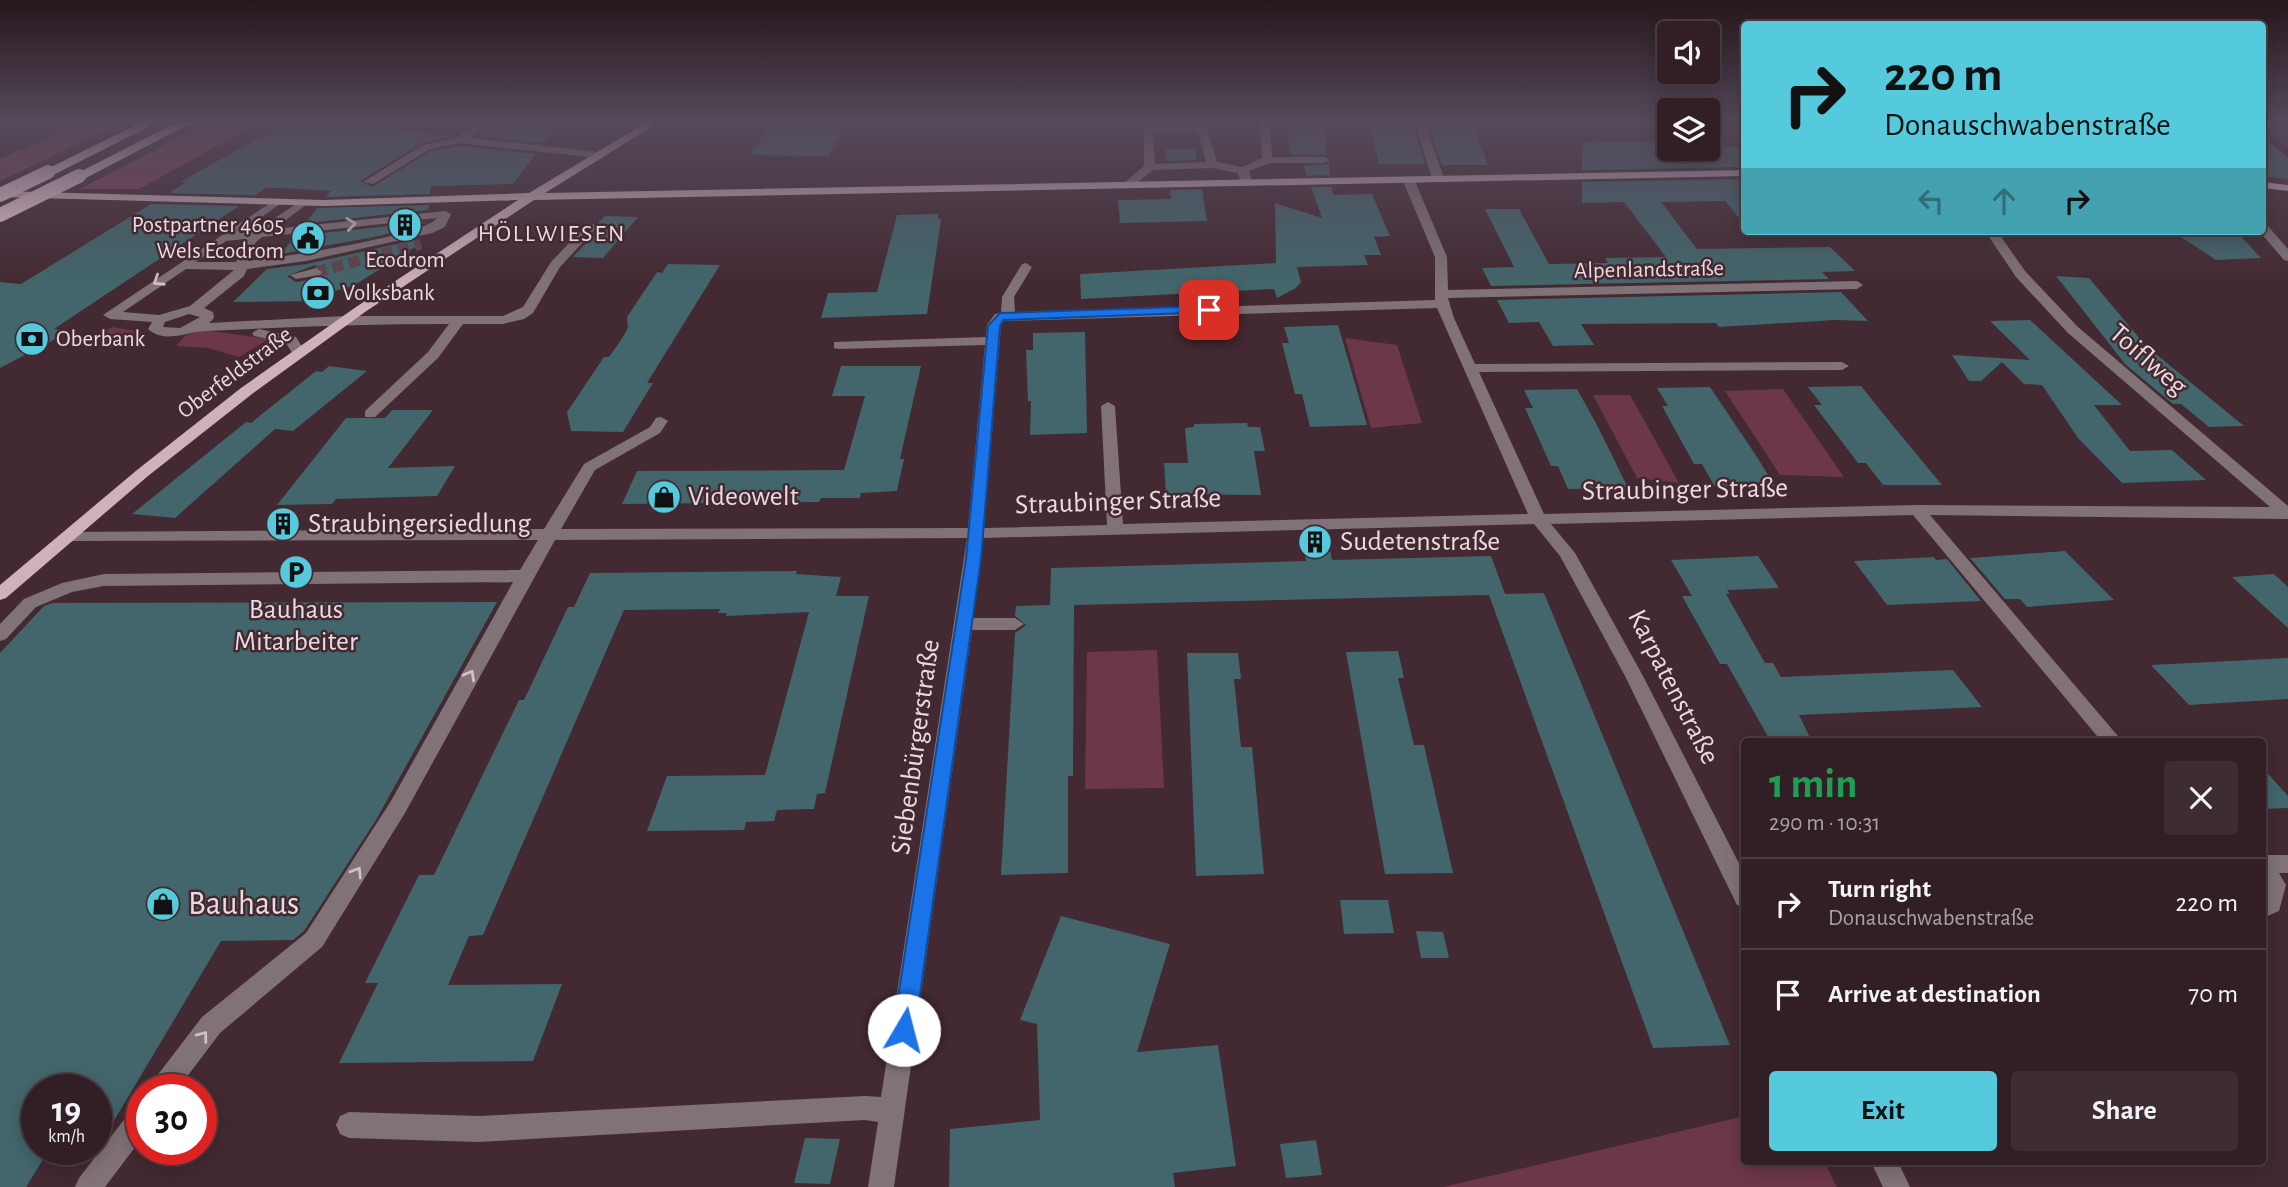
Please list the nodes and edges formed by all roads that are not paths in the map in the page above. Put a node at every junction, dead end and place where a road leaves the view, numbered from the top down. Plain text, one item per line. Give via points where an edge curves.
1 (39, 176) edge
2 (78, 176) edge
3 (378, 176) edge
4 (563, 176) edge
5 (583, 176) edge
6 (1139, 176) edge
7 (1245, 176) edge
8 (1537, 176) edge
9 (1438, 178) joint
10 (1408, 179) junction
11 (369, 182) dead end
12 (1247, 183) junction
13 (1128, 185) junction
14 (2266, 186) edge
15 (2288, 188) edge
16 (0, 195) edge
17 (607, 195) junction
18 (531, 196) junction
19 (455, 198) junction
20 (276, 202) junction
21 (302, 203) junction
22 (0, 215) edge
23 (444, 220) junction
24 (592, 226) dead end
25 (485, 227) junction
26 (2266, 231) edge
27 (259, 234) junction
28 (1994, 235) edge
29 (224, 238) junction
30 (421, 244) tunnel mouth
31 (2288, 257) edge
32 (182, 265) junction
33 (240, 267) junction
34 (1026, 267) dead end
35 (316, 272) tunnel mouth
36 (296, 275) dead end
37 (1857, 285) dead end
38 (1442, 299) junction
39 (1004, 316) junction
40 (206, 317) junction
41 (349, 317) junction
42 (160, 319) junction
43 (459, 320) junction
44 (992, 341) junction
45 (839, 345) dead end
46 (299, 353) junction
47 (1842, 366) dead end
48 (1469, 368) junction
49 (1108, 406) dead end
50 (370, 414) dead end
51 (661, 421) dead end
52 (1917, 510) junction
53 (2286, 513) edge
54 (1538, 519) junction
55 (1115, 529) junction
56 (976, 533) junction
57 (549, 535) junction
58 (69, 536) junction
59 (525, 576) junction
60 (0, 594) edge
61 (964, 624) junction
62 (1015, 624) dead end
63 (0, 635) edge
64 (2110, 738) edge
65 (2266, 864) edge
66 (2288, 864) edge
67 (2266, 869) edge
68 (1741, 888) edge
69 (2266, 907) edge
70 (174, 1074) edge
71 (892, 1111) junction
72 (349, 1125) dead end
73 (126, 1138) edge
74 (1886, 1165) edge
75 (88, 1187) edge
76 (881, 1187) edge
77 (1897, 1187) edge

1 - 16 highway, bridge
2 - 22 highway, bridge
3 - 11 street
4 - 18 main road, Oberfeldstraße
5 - 17 main road
6 - 13 street
7 - 12 street
8 - 9 main road
9 - 10 main road
10 - 12 main road
10 - 38 street via 1441,257
12 - 13 main road
13 - 17 main road
14 - 15 main road
16 - 20 main road
17 - 18 main road
18 - 19 main road
18 - 25 main road, Oberfeldstraße
19 - 21 main road
19 - 25 main road via 481,208 487,219
20 - 21 main road
20 - 29 street
21 - 27 street
27 -> 23 street via 427,214 444,214
23 - 30 street via 454,228
23 - 33 street via 428,230
24 - 43 street via 555,265 520,316
25 - 41 main road, Oberfeldstraße
26 - 31 street
27 - 29 street
27 - 33 street via 243,254
28 - 53 street, Toiflweg via 2020,274 2073,330
29 - 32 street
32 - 33 street
32 -> 42 street via 110,315
33 - 40 street
34 - 39 street, Siebenbürgerstraße via 1008,297
35 - 36 street
37 - 38 street, Alpenlandstraße
38 - 39 street, Alpenlandstraße
38 - 48 street
39 - 44 street, Siebenbürgerstraße via 994,326
40 - 41 street
40 - 42 street via 173,313
40 - 42 street via 191,328 162,332 155,326
40 - 46 street via 291,340
41 - 43 street
41 - 46 main road, Oberfeldstraße
43 - 50 street via 433,355
44 - 45 street
44 - 56 street, Siebenbürgerstraße
46 - 58 main road, Oberfeldstraße via 190,435
47 - 48 street
48 - 54 street
49 - 55 street
51 - 57 street via 655,430 589,467
52 - 53 street, Straubinger Straße
52 - 54 street, Straubinger Straße
52 - 64 street
54 - 55 street, Straubinger Straße
54 - 68 street, Karpatenstraße via 1567,553
55 - 56 street, Straubinger Straße
56 - 57 street, Straubinger Straße
56 - 61 street, Siebenbürgerstraße
57 - 58 street, Straubinger Straße
57 - 59 street
58 - 60 main road, Oberfeldstraße
59 - 63 street via 104,580 68,587 30,603
70 -> 59 street via 211,1025 314,940 398,807
61 - 62 street
61 - 71 street, Siebenbürgerstraße
65 - 66 street
67 - 69 street via 2275,885 2272,904
71 - 72 street via 865,1108 479,1129
71 - 76 street, Siebenbürgerstraße
73 - 75 street
74 - 77 street

